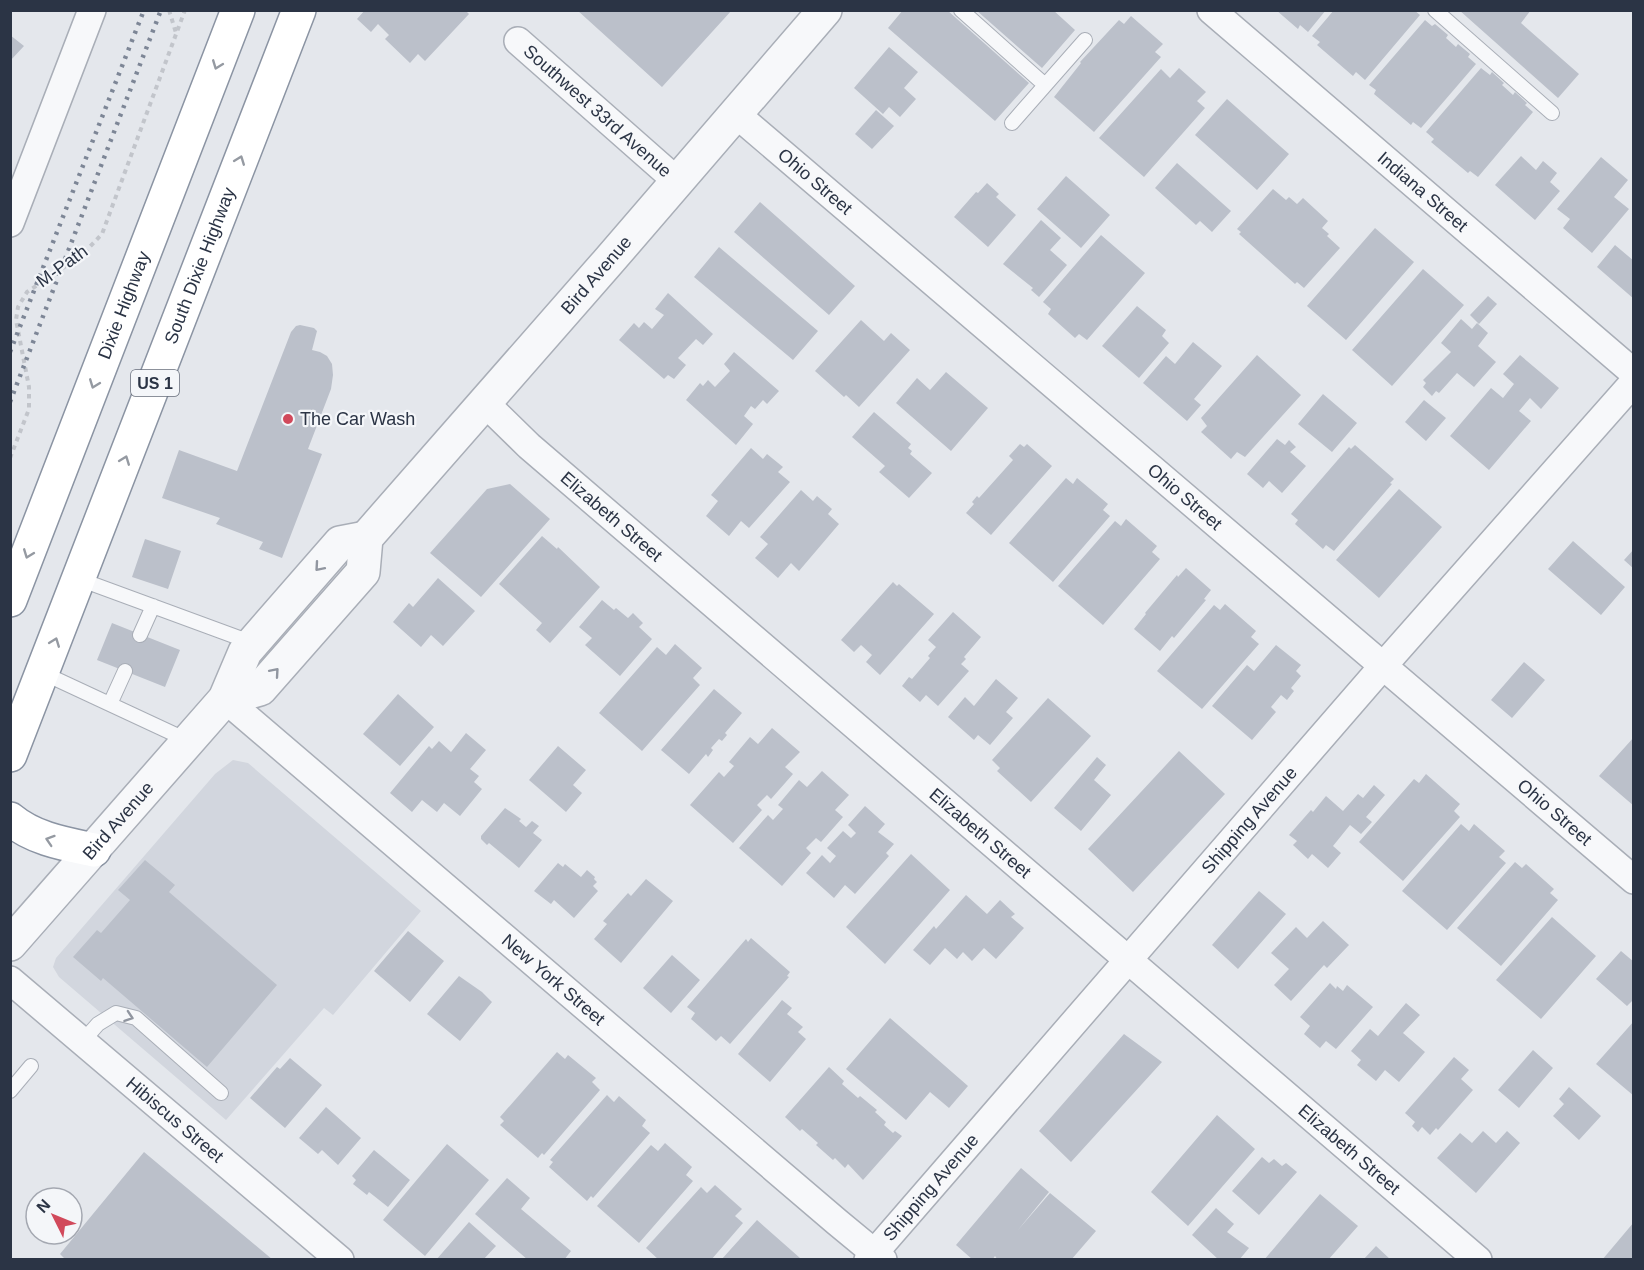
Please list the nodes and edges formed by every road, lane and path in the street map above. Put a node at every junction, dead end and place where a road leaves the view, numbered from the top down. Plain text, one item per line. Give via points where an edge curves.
1 (92, 10) edge
2 (169, 10) edge
3 (185, 10) edge
4 (238, 10) edge
5 (298, 10) edge
6 (825, 10) edge
7 (961, 10) edge
8 (1211, 10) edge
9 (1435, 10) edge
10 (177, 34) junction
11 (1085, 40) dead end
12 (518, 41) dead end
13 (1045, 85) junction
14 (1552, 113) dead end
15 (736, 114) junction
16 (1012, 123) dead end
17 (678, 182) junction
18 (10, 223) edge
19 (1634, 373) edge
20 (1634, 382) edge
21 (485, 403) junction
22 (10, 458) edge
23 (366, 538) junction
24 (79, 579) junction
25 (10, 600) edge
26 (153, 606) junction
27 (140, 635) dead end
28 (253, 643) junction
29 (1383, 666) junction
30 (125, 671) dead end
31 (43, 673) junction
32 (225, 699) junction
33 (110, 704) junction
34 (189, 741) junction
35 (10, 755) edge
36 (10, 819) edge
37 (94, 850) junction
38 (1634, 880) edge
39 (10, 944) edge
40 (1128, 960) junction
41 (10, 980) edge
42 (82, 1042) junction
43 (31, 1066) dead end
44 (10, 1091) edge
45 (221, 1093) dead end
46 (875, 1257) edge
47 (340, 1260) edge
48 (1478, 1260) edge

1 - 18 street
2 - 10 path
3 - 10 path, M-Path
4 -> 25 highway, Dixie Highway
24 -> 5 highway, South Dixie Highway / US 1
6 - 15 street, Bird Avenue
7 - 13 lane
8 - 19 street, Indiana Street
9 - 14 lane
10 - 22 path, M-Path via 102,234 81,256 27,292 18,307 16,320 29,387 29,409
11 - 13 lane
12 - 17 street, Southwest 33rd Avenue
13 - 16 lane
15 - 17 street, Bird Avenue
15 - 29 street, Ohio Street
17 - 21 street, Bird Avenue
20 - 29 street, Shipping Avenue
21 - 23 street, Bird Avenue
21 - 40 street, Elizabeth Street via 529,446
23 -> 28 street, Bird Avenue via 340,543
32 -> 23 street via 260,689 363,572
24 - 26 lane
31 -> 24 highway, South Dixie Highway / US 1
26 - 27 lane
26 - 28 lane
28 - 32 street, Bird Avenue via 245,652
29 - 38 street, Ohio Street
29 - 40 street, Shipping Avenue
30 - 33 lane
31 - 33 lane
31 - 35 highway, South Dixie Highway / US 1
32 - 34 street, Bird Avenue
32 - 46 street, New York Street
33 - 34 lane
34 - 37 street, Bird Avenue
37 -> 36 highway via 36,835
37 - 39 street, Bird Avenue
40 - 46 street, Shipping Avenue
40 - 48 street, Elizabeth Street
41 - 42 street, Hibiscus Street
42 -> 45 lane via 98,1024 116,1013 136,1018
42 - 47 street, Hibiscus Street
43 - 44 lane

